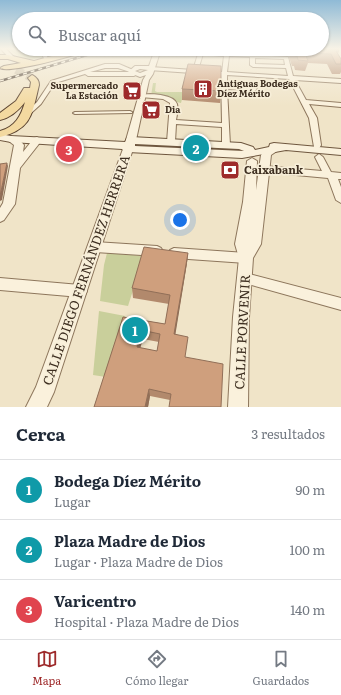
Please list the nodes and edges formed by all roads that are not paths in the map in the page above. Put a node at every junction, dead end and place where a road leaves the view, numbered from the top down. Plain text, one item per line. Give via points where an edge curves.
1 (99, 68) edge
2 (123, 68) edge
3 (142, 68) edge
4 (151, 68) joint
5 (196, 68) edge
6 (225, 68) edge
7 (289, 68) edge
8 (195, 72) junction
9 (80, 74) junction
10 (224, 74) junction
11 (138, 75) junction
12 (291, 78) junction
13 (341, 81) edge
14 (225, 87) junction
15 (254, 89) dead end
16 (143, 96) junction
17 (305, 102) junction
18 (341, 105) edge
19 (130, 112) dead end
20 (75, 113) dead end
21 (0, 117) edge
22 (24, 119) junction
23 (173, 122) junction
24 (225, 125) junction
25 (4, 136) edge
26 (34, 140) junction
27 (171, 142) junction
28 (129, 145) junction
29 (226, 145) junction
30 (317, 145) dead end
31 (279, 148) junction
32 (341, 152) edge
33 (319, 157) dead end
34 (254, 160) junction
35 (14, 170) junction
36 (334, 176) edge
37 (341, 200) edge
38 (5, 204) edge
39 (0, 217) edge
40 (95, 247) junction
41 (246, 258) junction
42 (245, 278) junction
43 (0, 284) edge
44 (80, 292) junction
45 (341, 304) edge
46 (41, 402) edge
47 (238, 407) edge

1 - 9 street
2 - 11 street
3 - 11 street
4 - 8 street
4 - 11 street, CALLE DIEGO FERNÁNDEZ HERRERA via 150,77
5 - 8 street
6 - 10 street
7 - 12 street
8 - 10 street
9 - 11 street
9 - 22 street via 53,82
10 - 12 street
10 - 14 street
11 - 16 street, CALLE DIEGO FERNÁNDEZ HERRERA
12 - 13 street
12 - 17 street
14 - 15 street
14 - 24 street
16 - 23 street via 164,97 173,102
16 - 28 street, CALLE DIEGO FERNÁNDEZ HERRERA
17 - 18 street
17 - 30 street via 313,118
19 - 20 street via 102,110 98,113
21 - 22 main road via 16,117 22,121
21 - 22 main road via 23,100 28,79 35,82
22 - 25 main road
22 - 26 main road via 23,136
23 - 24 street
23 - 27 street
24 - 29 street
25 - 26 main road
25 - 35 street via 19,144
26 - 28 main road
26 - 35 street
27 - 28 main road
27 - 29 main road
28 - 34 main road
28 - 40 street, CALLE DIEGO FERNÁNDEZ HERRERA
29 - 34 main road
31 - 32 main road
31 - 34 main road
31 - 34 main road via 266,145
33 - 36 street
34 - 36 street
34 - 41 street, CALLE PORVENIR via 254,244
35 - 38 street
36 - 37 street
38 - 39 street
40 - 41 street
40 - 44 street, CALLE DIEGO FERNÁNDEZ HERRERA
41 - 42 street, CALLE PORVENIR
42 - 45 street
42 - 47 street, CALLE PORVENIR via 240,317
43 - 44 street
44 - 46 street, CALLE DIEGO FERNÁNDEZ HERRERA

